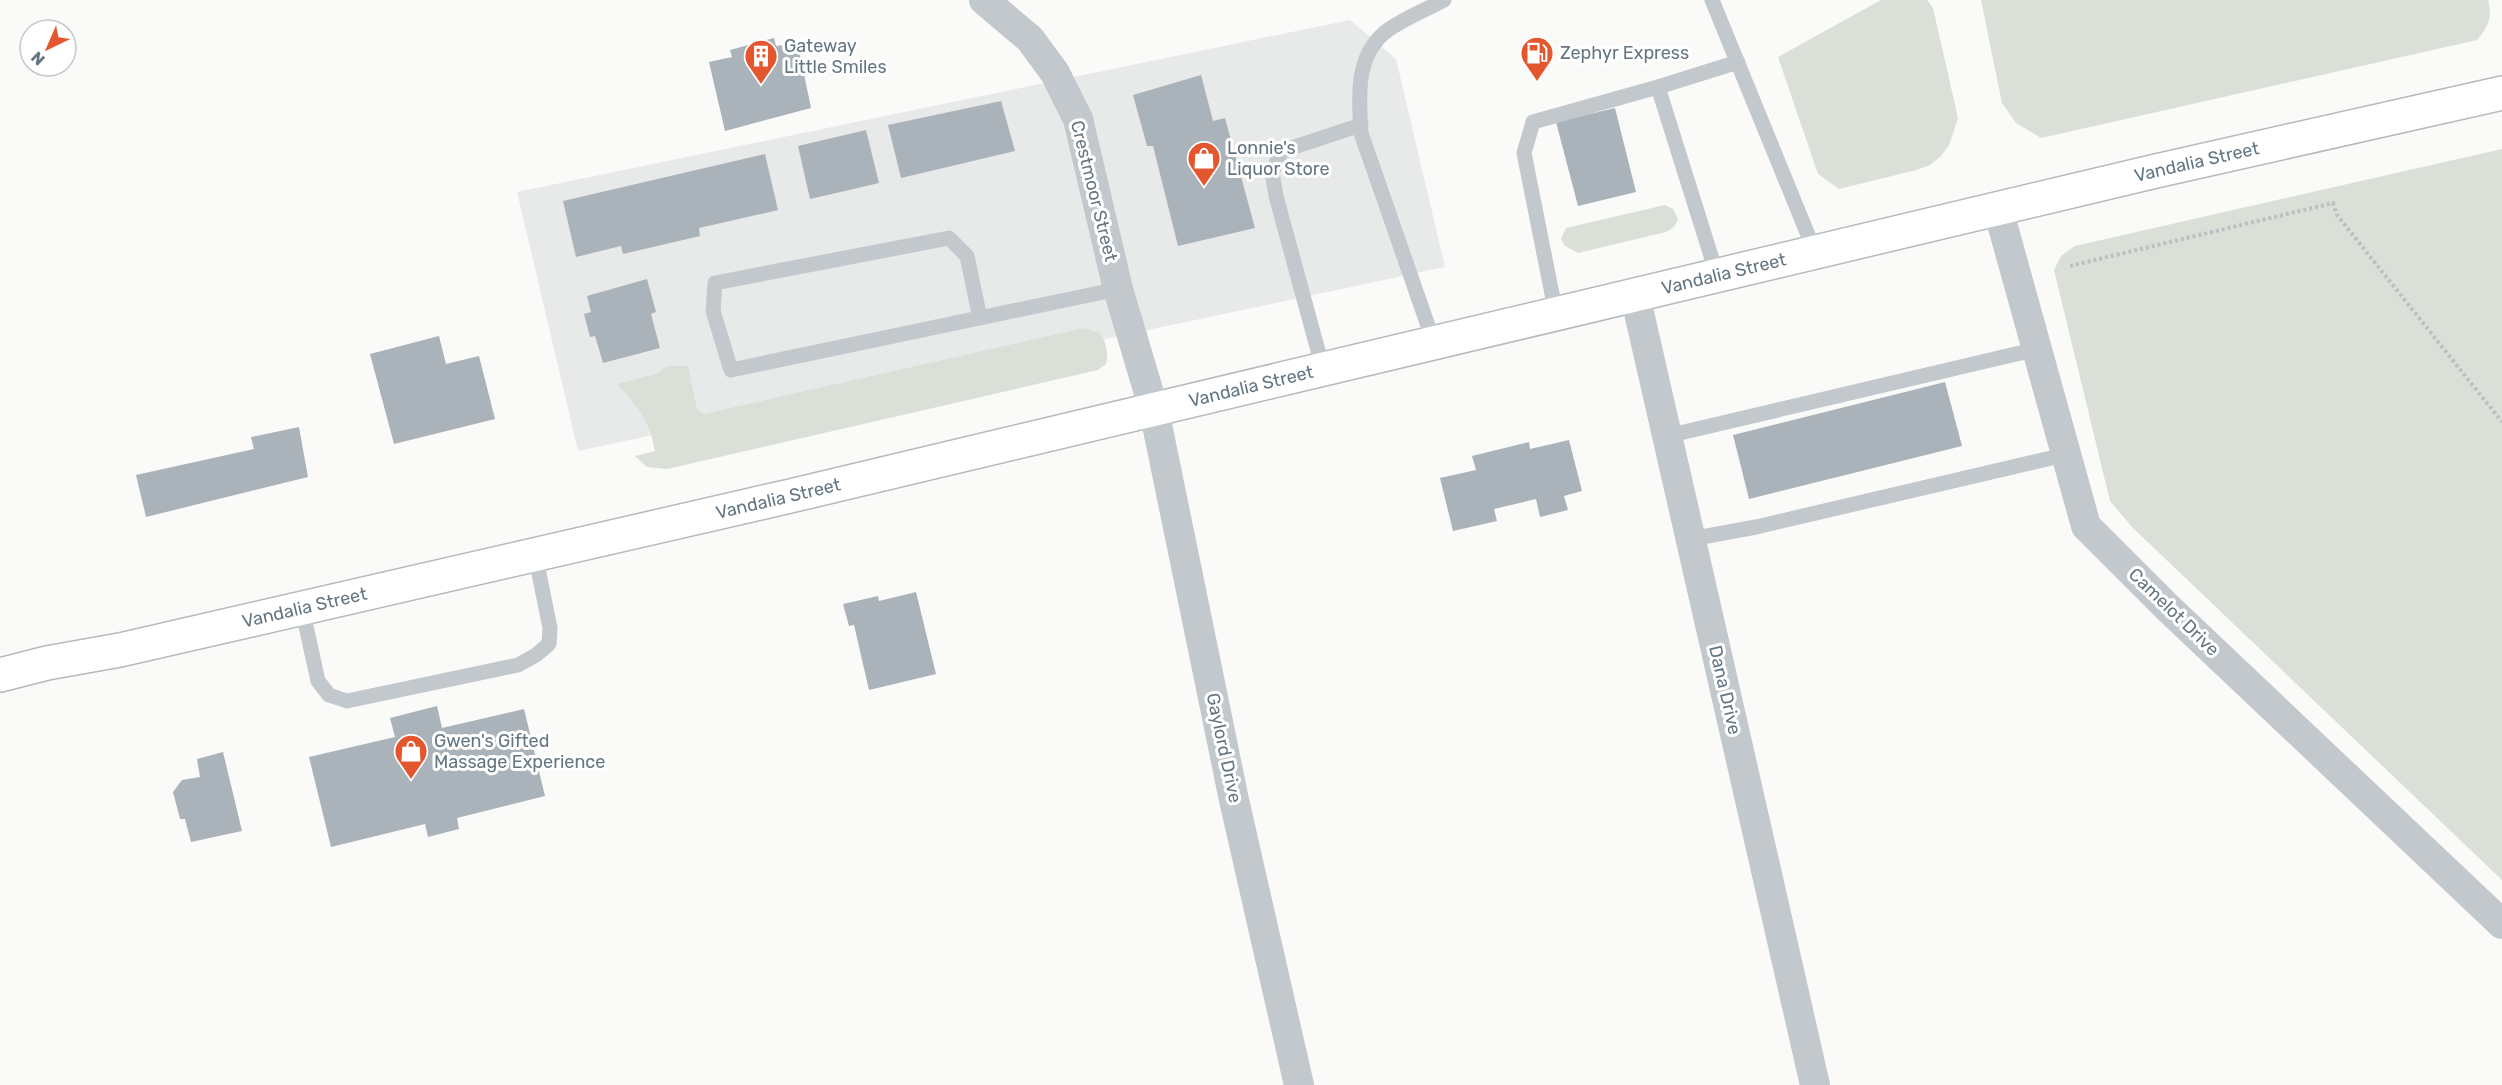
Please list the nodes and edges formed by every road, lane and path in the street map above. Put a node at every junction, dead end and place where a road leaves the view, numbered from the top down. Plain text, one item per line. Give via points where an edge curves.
1 (984, 0) edge
2 (1444, 0) edge
3 (1712, 0) edge
4 (1738, 62) junction
5 (1658, 87) junction
6 (2502, 93) edge
7 (1361, 125) junction
8 (1998, 208) junction
9 (1815, 252) junction
10 (2070, 266) dead end
11 (1718, 275) junction
12 (1118, 289) junction
13 (1635, 295) junction
14 (1556, 314) junction
15 (980, 318) junction
16 (1434, 343) junction
17 (2037, 349) junction
18 (1323, 369) junction
19 (1154, 410) junction
20 (2502, 423) edge
21 (1667, 436) junction
22 (2064, 455) junction
23 (1691, 539) junction
24 (535, 554) junction
25 (302, 608) junction
26 (0, 675) edge
27 (2502, 924) edge
28 (1299, 1085) edge
29 (1815, 1085) edge

1 - 12 street, Crestmoor Street via 1030,39 1055,73 1078,119
2 - 7 lane via 1384,33 1368,52 1358,101
3 - 4 lane
4 - 5 lane
4 - 9 lane
5 - 11 lane
5 - 14 lane via 1533,122 1524,153
6 - 8 main road, Vandalia Street
7 - 16 lane
7 - 18 lane via 1282,151 1272,172
8 - 9 main road, Vandalia Street
8 - 17 street, Camelot Drive
9 - 11 main road, Vandalia Street
10 - 20 path via 2333,203 2337,215
11 - 13 main road, Vandalia Street
12 - 15 lane
12 - 19 street, Crestmoor Street
13 - 14 main road, Vandalia Street
13 - 21 street, Dana Drive
14 - 16 main road, Vandalia Street
15 - 15 lane via 731,370 713,311 715,283 949,238 967,256
16 - 18 main road, Vandalia Street
17 - 21 lane
17 - 22 street, Camelot Drive
18 - 19 main road, Vandalia Street
19 - 24 main road, Vandalia Street
19 - 28 street, Gaylord Drive via 1234,800
21 - 23 street, Dana Drive
22 - 23 lane
22 - 27 street, Camelot Drive via 2086,526
23 - 29 street, Dana Drive
24 - 25 main road, Vandalia Street
24 - 25 lane via 550,628 549,644 518,665 347,701 329,695 318,681
25 - 26 main road, Vandalia Street

